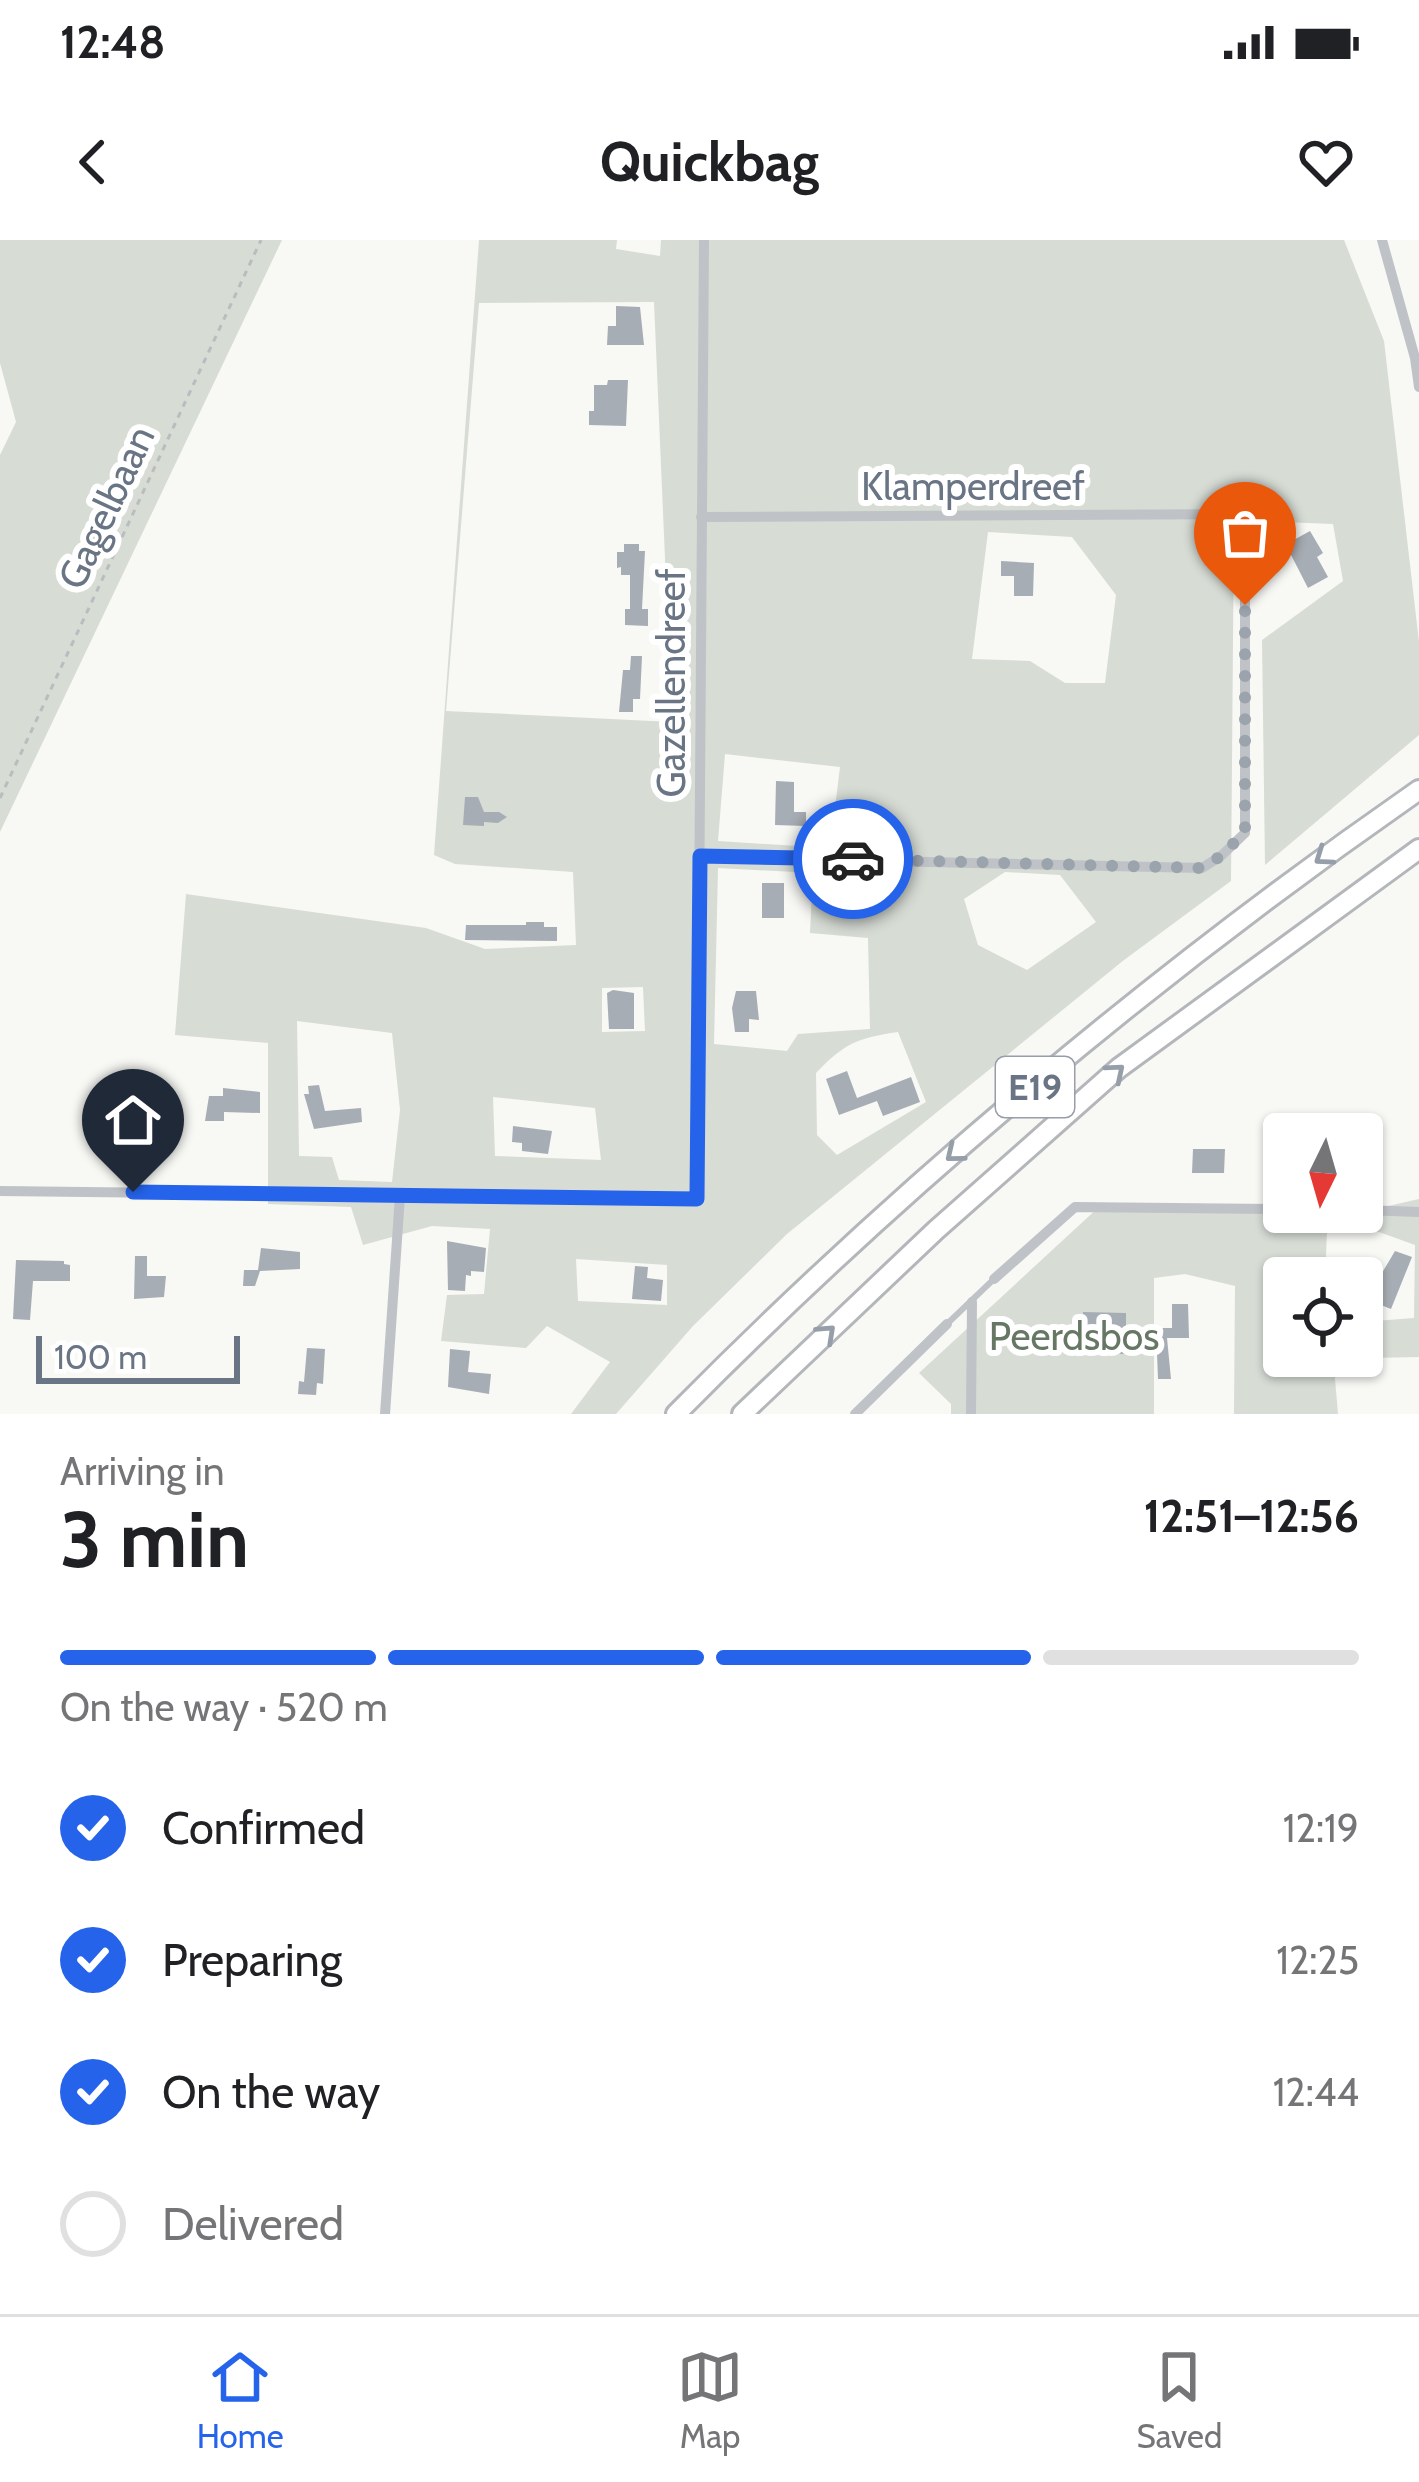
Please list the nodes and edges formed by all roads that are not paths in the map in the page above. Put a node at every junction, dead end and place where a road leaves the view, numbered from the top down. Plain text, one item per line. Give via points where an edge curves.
1 (704, 240) edge
2 (1382, 240) edge
3 (1419, 387) edge
4 (701, 517) junction
5 (1419, 790) edge
6 (1419, 848) edge
7 (700, 856) junction
8 (0, 1191) edge
9 (400, 1196) junction
10 (1263, 1209) edge
11 (1383, 1211) edge
12 (1419, 1212) edge
13 (994, 1279) joint
14 (972, 1301) junction
15 (947, 1324) joint
16 (385, 1414) edge
17 (676, 1414) edge
18 (742, 1414) edge
19 (855, 1414) edge
20 (971, 1414) edge

1 - 4 street, Gazellendreef
2 - 3 street
4 - 7 street, Gazellendreef
4 - 7 street, Klamperdreef via 1245,514 1245,832 1202,868
5 -> 17 highway, E19 via 1295,876 902,1196
18 -> 6 highway, E19 via 1119,1068
7 - 9 street, Gazellendreef via 697,1199
8 - 9 street
9 - 16 street
10 - 13 street via 1075,1207
11 - 12 street
13 - 14 lane
14 - 15 lane
14 - 20 street
15 - 19 street

